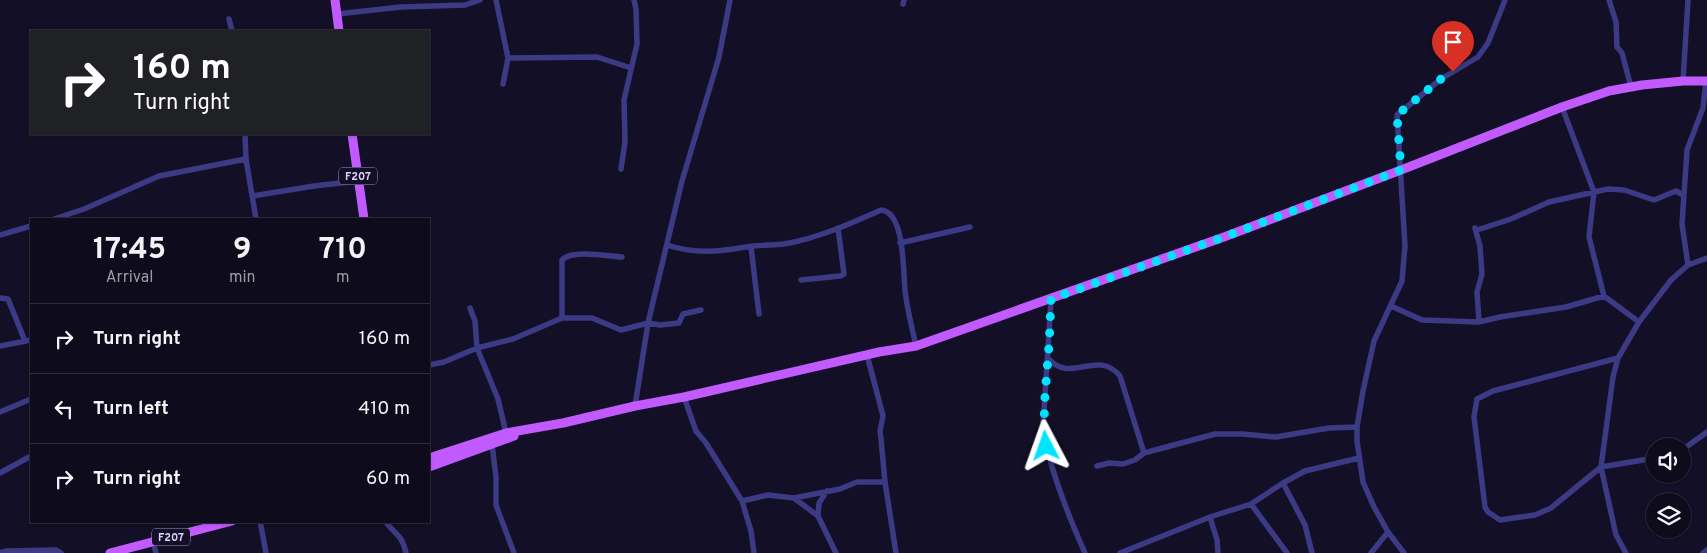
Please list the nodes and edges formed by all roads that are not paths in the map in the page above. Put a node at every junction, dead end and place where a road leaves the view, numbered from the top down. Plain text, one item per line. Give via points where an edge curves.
1 (335, 0) edge
2 (480, 0) edge
3 (496, 0) edge
4 (634, 0) edge
5 (730, 0) edge
6 (1505, 0) edge
7 (1610, 0) edge
8 (1688, 0) edge
9 (337, 14) junction
10 (229, 19) dead end
11 (232, 30) edge
12 (339, 30) edge
13 (508, 58) junction
14 (632, 68) junction
15 (1683, 81) junction
16 (1706, 81) edge
17 (503, 84) dead end
18 (1631, 87) junction
19 (1562, 107) junction
20 (245, 135) edge
21 (352, 135) edge
22 (246, 159) junction
23 (621, 169) dead end
24 (1401, 170) junction
25 (358, 181) junction
26 (1594, 192) junction
27 (1683, 195) junction
28 (252, 196) junction
29 (57, 218) edge
30 (256, 218) edge
31 (364, 218) edge
32 (30, 226) edge
33 (970, 227) dead end
34 (838, 228) junction
35 (0, 235) edge
36 (900, 243) junction
37 (667, 246) junction
38 (751, 247) junction
39 (622, 257) dead end
40 (1707, 258) edge
41 (1688, 265) junction
42 (801, 280) dead end
43 (1604, 296) junction
44 (0, 298) edge
45 (1051, 299) junction
46 (1391, 306) junction
47 (470, 308) dead end
48 (701, 310) dead end
49 (759, 314) dead end
50 (562, 318) junction
51 (1479, 322) junction
52 (1639, 322) junction
53 (648, 323) junction
54 (28, 340) edge
55 (0, 346) edge
56 (916, 346) junction
57 (477, 348) junction
58 (867, 355) junction
59 (1048, 358) junction
60 (1618, 358) junction
61 (430, 364) edge
62 (684, 397) junction
63 (30, 399) edge
64 (635, 406) junction
65 (0, 412) edge
66 (535, 428) junction
67 (1357, 428) junction
68 (1707, 432) edge
69 (506, 433) junction
70 (1704, 439) edge
71 (492, 444) junction
72 (1691, 446) edge
73 (1144, 453) junction
74 (30, 457) edge
75 (430, 457) edge
76 (1359, 458) junction
77 (1646, 460) edge
78 (1097, 466) dead end
79 (430, 467) edge
80 (1602, 467) junction
81 (0, 472) edge
82 (885, 482) junction
83 (1283, 483) junction
84 (827, 491) junction
85 (794, 498) junction
86 (742, 502) junction
87 (1251, 504) junction
88 (818, 516) junction
89 (1210, 517) junction
90 (225, 523) edge
91 (260, 523) edge
92 (387, 523) edge
93 (1388, 532) junction
94 (154, 542) junction
95 (1707, 550) edge
96 (0, 553) edge
97 (61, 553) edge
98 (110, 553) edge
99 (156, 553) edge
100 (266, 553) edge
101 (406, 553) edge
102 (514, 553) edge
103 (754, 553) edge
104 (836, 553) edge
105 (896, 553) edge
106 (1085, 553) edge
107 (1120, 553) edge
108 (1218, 553) edge
109 (1288, 553) edge
110 (1312, 553) edge
111 (1372, 553) edge
112 (1404, 553) edge
113 (1626, 553) edge
114 (1703, 553) edge

1 - 9 main road
2 - 9 street via 465,5
3 - 13 street
4 - 14 street via 637,44
5 - 37 street via 719,57 682,181
6 - 24 street via 1488,42 1478,57 1441,79 1397,115
7 - 18 street via 1616,22 1617,46
8 - 15 street
9 - 12 main road
10 - 11 street
13 - 14 street via 597,58
13 - 17 street
14 - 23 street via 624,100 625,142
15 - 16 main road
15 - 18 main road
16 - 27 street via 1703,108 1687,150
18 - 19 main road
19 - 24 main road
19 - 26 street
20 - 22 street
21 - 25 main road, F207
22 - 28 street
22 - 29 street via 159,176 84,210
24 - 45 main road
24 - 46 street via 1404,255 1402,281
25 - 28 street
25 - 31 main road, F207
26 - 27 street via 1624,190 1654,200 1676,191
26 - 43 street via 1589,237
26 - 51 street via 1549,202 1511,219 1478,230 1475,228 1482,274 1477,292
27 - 41 street via 1682,224
28 - 30 street
32 - 35 street
33 - 36 street
34 - 36 street via 881,210 887,211 896,222
34 - 38 street via 784,244
34 - 42 street via 844,274
36 - 56 street
37 - 38 street via 684,251
37 - 53 street
38 - 49 street
39 - 50 street via 572,254 564,257
40 - 41 street
41 - 52 street via 1671,280
43 - 51 street via 1566,308
43 - 52 street
44 - 54 street via 8,299
45 - 56 main road
45 - 59 street
46 - 51 street via 1422,320
46 - 67 street via 1374,341
47 - 57 street via 475,321
48 - 53 street via 683,314 679,324
50 - 53 street via 592,318 621,330
50 - 57 street via 513,339
52 - 60 street
53 - 64 street
54 - 55 street
56 - 58 main road
57 - 61 street via 444,362
57 - 69 street via 498,398
58 - 62 main road
58 - 82 street via 883,416 880,431
59 - 73 street via 1054,365 1065,369 1103,364 1114,368 1120,376
59 - 106 street via 1046,446
60 - 80 street
60 - 80 street via 1493,391 1476,399 1474,417 1485,508 1500,520 1534,515 1551,508
62 - 64 main road
62 - 86 street via 696,431
63 - 65 street
64 - 66 main road
66 - 69 main road
66 - 71 main road
67 - 73 street via 1329,428 1276,437 1215,434
67 - 76 street
68 - 70 street
69 - 75 main road
70 - 72 street
71 - 79 main road
71 - 102 street via 496,505
73 - 78 street via 1123,464
74 - 81 street
76 - 83 street via 1304,471
76 - 93 street via 1363,482
77 - 80 street
80 - 113 street via 1616,535
82 - 84 street via 857,482
82 - 105 street
83 - 87 street
83 - 110 street via 1305,525
84 - 85 street
84 - 88 street via 819,502
85 - 86 street via 768,495
85 - 88 street
86 - 103 street
87 - 89 street
87 - 109 street
88 - 104 street
89 - 107 street
89 - 108 street
90 - 94 main road, F207
91 - 100 street
92 - 101 street via 404,543
93 - 111 street
93 - 112 street
94 - 98 main road, F207
94 - 99 street
95 - 114 street
96 - 97 street via 14,550 56,550

